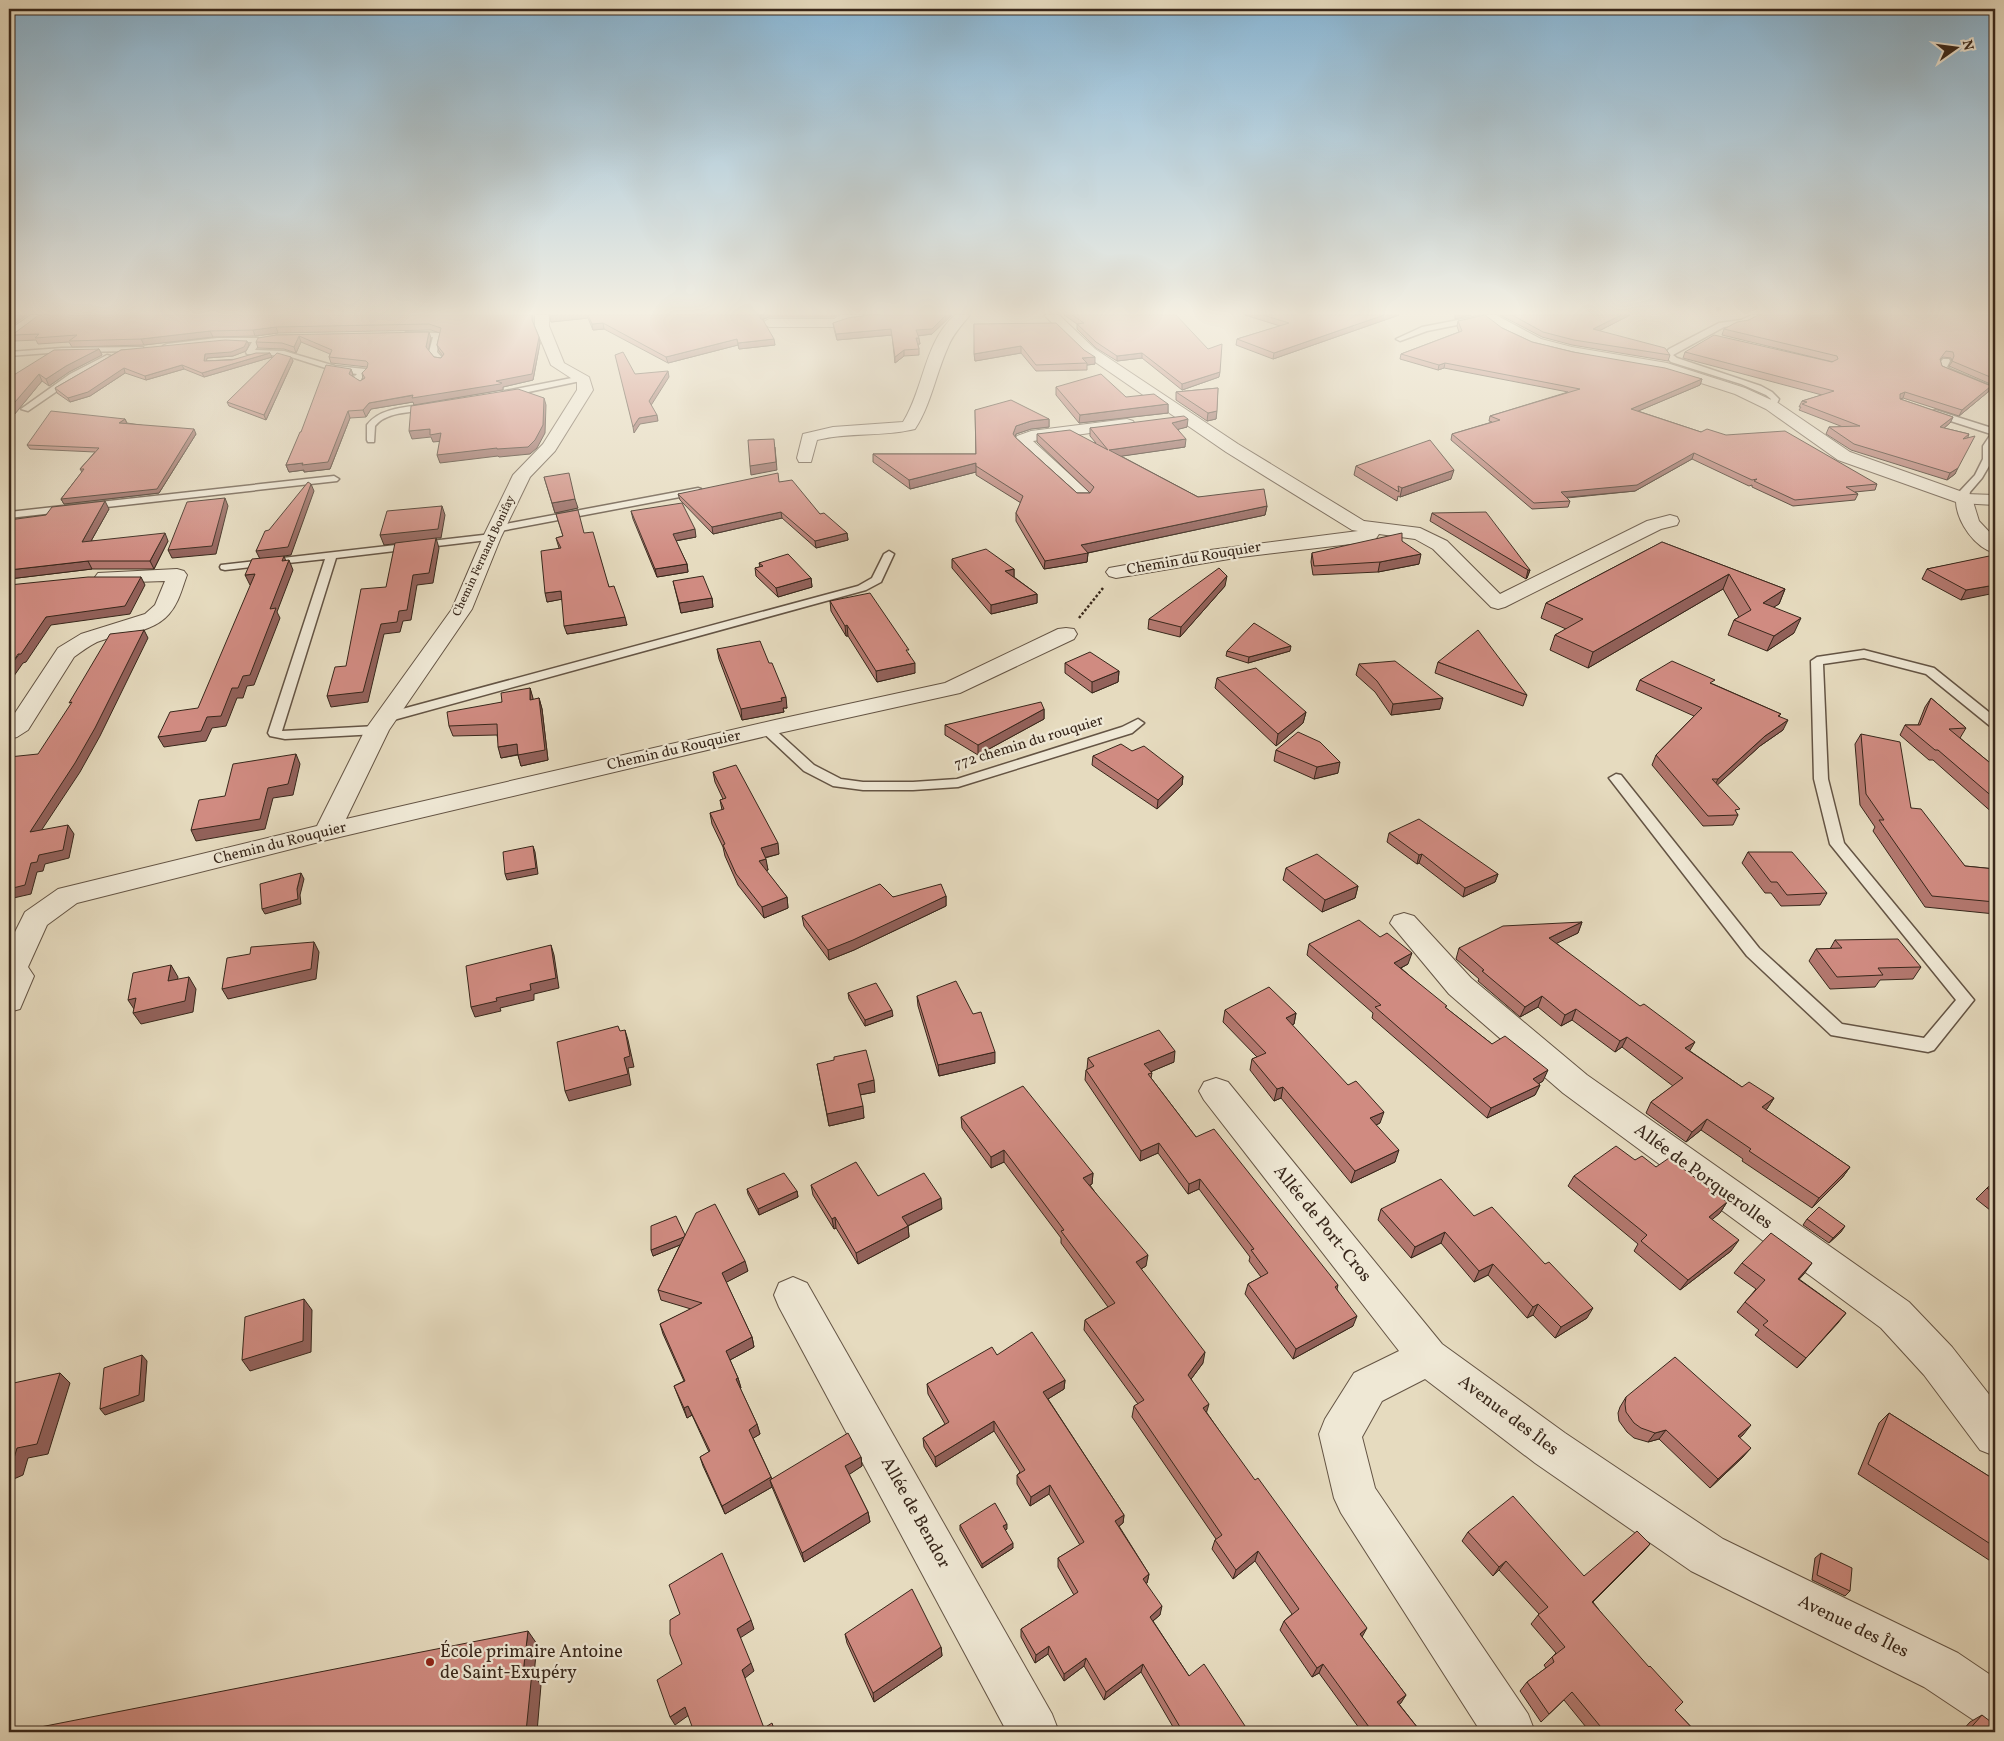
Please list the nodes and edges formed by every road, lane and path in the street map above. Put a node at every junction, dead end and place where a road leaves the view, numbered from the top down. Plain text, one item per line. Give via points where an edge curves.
1 (44, 396) edge
2 (581, 396) edge
3 (922, 396) edge
4 (1158, 396) edge
5 (1750, 396) edge
6 (1773, 396) edge
7 (439, 406) edge
8 (1772, 406) junction
9 (25, 409) dead end
10 (1930, 412) edge
11 (1188, 417) junction
12 (1168, 420) edge
13 (1139, 423) edge
14 (1995, 434) edge
15 (372, 440) dead end
16 (805, 458) dead end
17 (334, 479) dead end
18 (713, 488) edge
19 (1083, 496) edge
20 (1995, 500) edge
21 (1966, 508) junction
22 (9, 515) edge
23 (1986, 518) dead end
24 (1670, 521) dead end
25 (1373, 528) junction
26 (494, 533) junction
27 (1995, 547) edge
28 (332, 554) junction
29 (889, 554) dead end
30 (225, 566) dead end
31 (1116, 572) joint
32 (83, 578) edge
33 (1066, 634) joint
34 (1138, 723) dead end
35 (1995, 723) edge
36 (381, 724) junction
37 (766, 729) junction
38 (9, 732) edge
39 (1616, 778) dead end
40 (327, 832) junction
41 (1404, 923) dead end
42 (9, 1001) edge
43 (1216, 1091) dead end
44 (793, 1295) dead end
45 (1428, 1357) junction
46 (1995, 1435) edge
47 (1995, 1706) edge
48 (1034, 1732) edge
49 (1510, 1732) edge

1 - 9 lane
2 - 26 street, Chemin Fernand Bonifay via 549,447 522,475
3 - 16 street via 909,426 809,437
4 - 11 street
5 - 8 street
6 - 8 lane
7 - 15 lane via 386,414 374,420 370,426
8 - 21 street via 1844,456
10 - 14 lane
11 - 12 street
11 - 25 street via 1359,526
13 - 19 street via 1023,439
14 - 21 lane via 1988,443 1988,459 1979,476 1965,491
17 - 22 lane
18 - 26 lane
20 - 21 street
21 - 23 street
21 - 27 street via 1974,530
24 - 25 street via 1654,525 1498,603 1440,546 1420,534
25 - 31 street, Chemin du Rouquier via 1368,536 1214,554
26 - 28 lane
26 - 36 street, Chemin Fernand Bonifay via 462,609
28 - 30 lane
28 - 36 lane via 275,733 285,735
29 - 36 lane via 877,580 862,588
31 - 33 path, Chemin du Rouquier
32 - 38 street via 177,575 163,609 157,614 73,645 20,726
33 - 37 street, Chemin du Rouquier via 952,688
34 - 37 lane, 772 chemin du rouquier via 1127,730 994,773 958,783 913,786 838,783 809,768
35 - 39 lane via 1930,671 1864,654 1817,661 1821,779 1837,844 1966,1000 1928,1045 1837,1030 1753,952
36 - 40 street, Chemin Fernand Bonifay
37 - 40 street, Chemin du Rouquier
40 - 42 street, Chemin du Rouquier via 68,896 35,919 12,970 19,976
41 - 46 street, Allée de Porquerolles via 1460,986 1575,1084 1895,1315 1938,1361
43 - 45 street, Allée de Port-Cros
44 - 48 street, Allée de Bendor
45 - 47 street, Avenue des Îles via 1550,1448 1707,1555 1941,1670
45 - 49 street via 1368,1386 1340,1434 1356,1498

